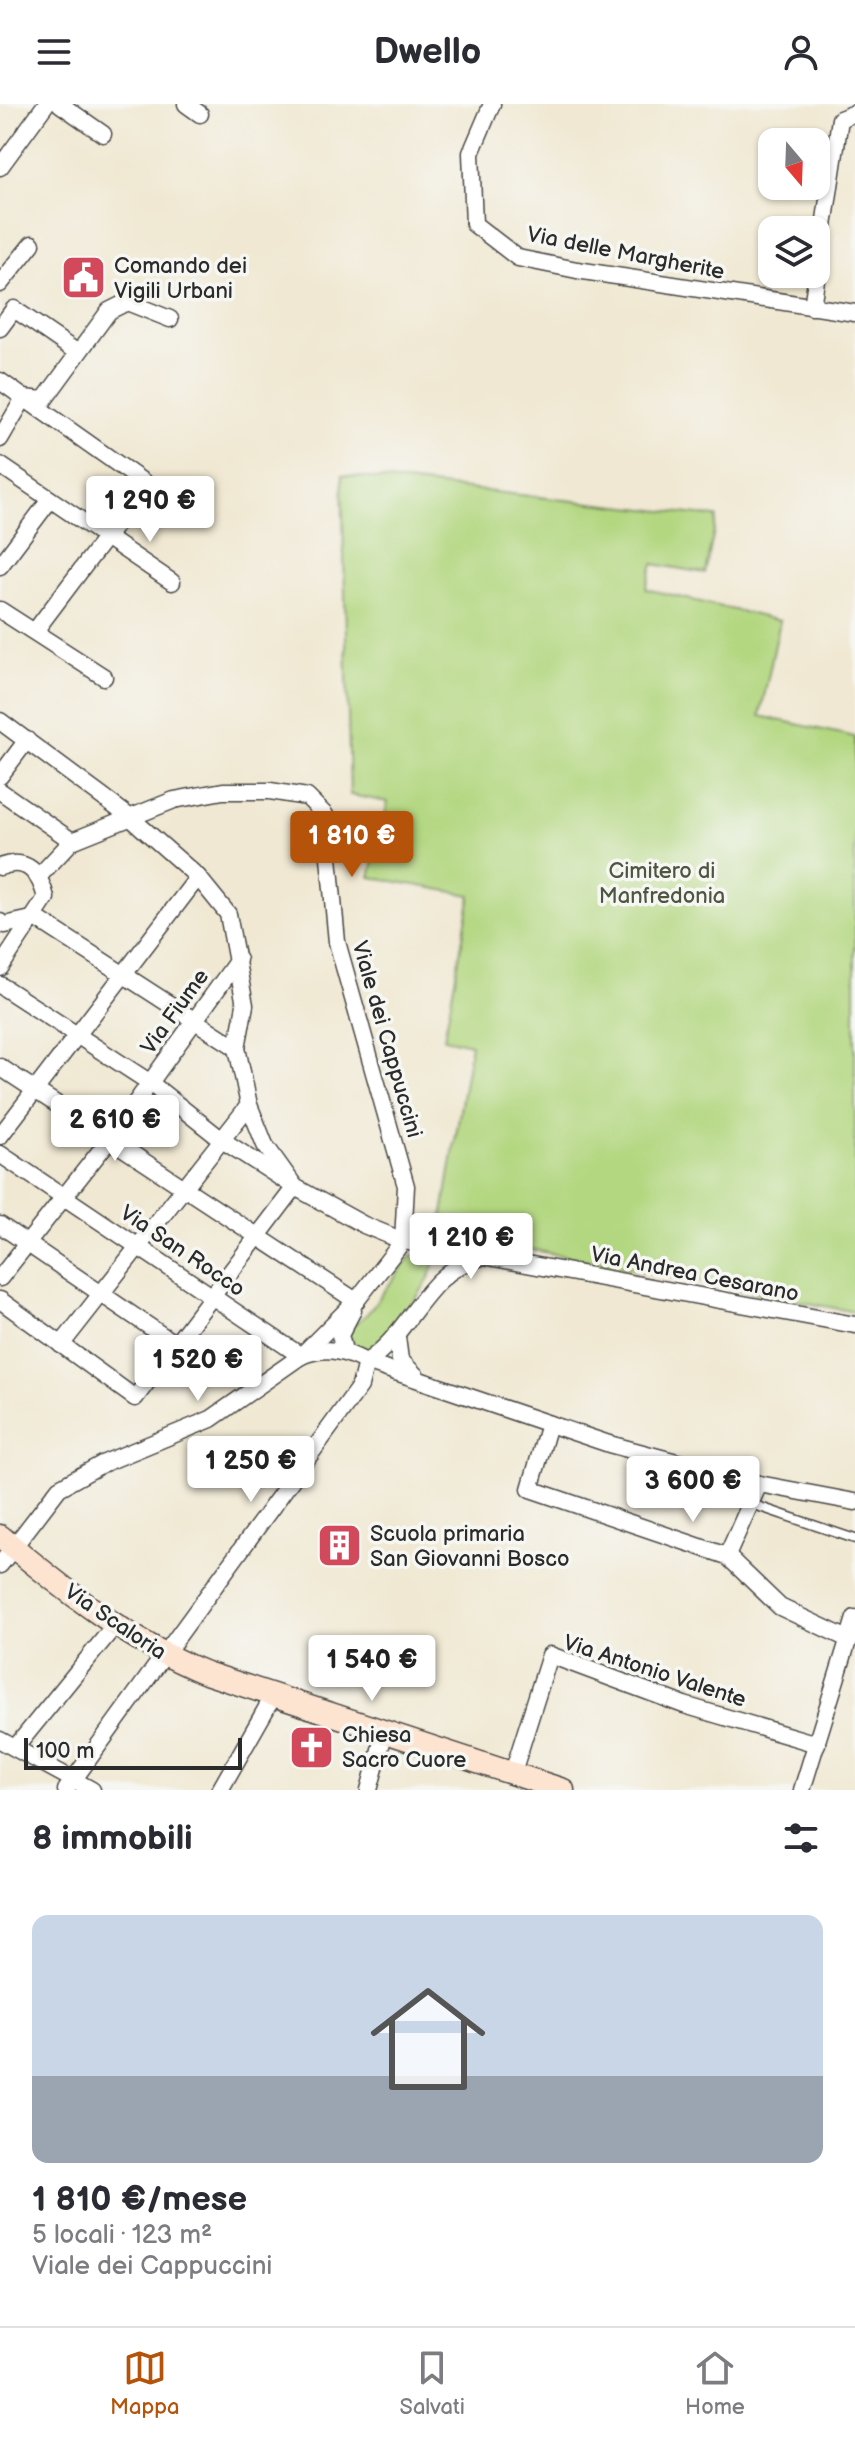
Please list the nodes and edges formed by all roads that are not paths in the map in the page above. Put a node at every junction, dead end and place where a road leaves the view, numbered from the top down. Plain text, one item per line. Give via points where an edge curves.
1 (46, 104) edge
2 (60, 104) edge
3 (492, 104) edge
4 (855, 113) edge
5 (103, 134) dead end
6 (0, 167) edge
7 (32, 244) dead end
8 (0, 284) edge
9 (812, 307) junction
10 (855, 313) edge
11 (170, 319) dead end
12 (0, 328) edge
13 (78, 353) junction
14 (0, 381) edge
15 (24, 398) junction
16 (0, 439) edge
17 (0, 465) edge
18 (49, 501) junction
19 (106, 540) junction
20 (0, 566) edge
21 (172, 582) dead end
22 (0, 610) edge
23 (35, 631) junction
24 (104, 677) dead end
25 (0, 721) edge
26 (27, 740) junction
27 (0, 776) edge
28 (0, 791) edge
29 (132, 819) junction
30 (72, 841) junction
31 (0, 867) edge
32 (40, 875) junction
33 (198, 877) junction
34 (36, 918) junction
35 (0, 922) edge
36 (238, 960) junction
37 (0, 968) edge
38 (123, 974) junction
39 (0, 985) edge
40 (194, 1021) junction
41 (76, 1036) junction
42 (237, 1048) junction
43 (0, 1067) edge
44 (149, 1082) junction
45 (34, 1089) junction
46 (249, 1105) junction
47 (0, 1136) edge
48 (109, 1140) junction
49 (222, 1140) junction
50 (0, 1154) edge
51 (185, 1187) junction
52 (295, 1187) junction
53 (62, 1196) junction
54 (0, 1225) edge
55 (257, 1237) junction
56 (403, 1241) junction
57 (27, 1243) junction
58 (138, 1247) junction
59 (441, 1247) junction
60 (487, 1256) junction
61 (442, 1274) junction
62 (0, 1278) edge
63 (102, 1294) junction
64 (212, 1296) junction
65 (0, 1300) edge
66 (356, 1301) junction
67 (855, 1325) edge
68 (397, 1337) junction
69 (175, 1344) junction
70 (61, 1345) junction
71 (344, 1351) junction
72 (301, 1356) junction
73 (366, 1362) junction
74 (420, 1380) junction
75 (549, 1424) junction
76 (666, 1459) junction
77 (759, 1484) junction
78 (855, 1502) edge
79 (749, 1506) junction
80 (855, 1539) edge
81 (4, 1549) edge
82 (727, 1556) junction
83 (855, 1618) edge
84 (116, 1624) junction
85 (850, 1640) junction
86 (165, 1656) junction
87 (274, 1695) junction
88 (385, 1731) junction
89 (7, 1744) edge
90 (817, 1744) junction
91 (513, 1772) junction
92 (70, 1784) edge
93 (92, 1790) edge
94 (220, 1790) edge
95 (369, 1790) edge
96 (563, 1790) edge
97 (802, 1790) edge

1 - 6 street
2 - 5 street
3 - 9 street, Via delle Margherite via 471,153 474,224 518,258
4 - 9 street via 840,119
7 - 8 street
9 - 10 street, Via delle Margherite
11 - 13 street via 127,302 109,311
12 - 13 street via 14,309
13 - 15 street via 44,400
14 - 15 street
15 - 16 street
15 - 19 street via 146,484
17 - 18 street
18 - 19 street
18 - 20 street
19 - 21 street
19 - 23 street
22 - 23 street
23 - 24 street
25 - 26 street
26 - 27 street
26 - 29 street
28 - 30 street
29 - 30 street, Viale dei Cappuccini
29 - 33 street, Via Andrea Cesarano
29 - 56 street, Viale dei Cappuccini via 174,800 223,791 307,797 325,815 337,942 406,1186
30 - 32 street
31 - 32 street via 11,862
32 - 34 street via 46,898
33 - 36 street, Via Andrea Cesarano via 228,914
33 - 38 street
34 - 35 street
34 - 37 street
34 - 38 street
36 - 40 street, Via Fiume
36 - 42 street, Via Andrea Cesarano via 245,1005
38 - 40 street
38 - 41 street
39 - 41 street
40 - 42 street
40 - 44 street, Via Fiume
41 - 44 street
41 - 45 street
42 - 46 street, Via Andrea Cesarano
43 - 45 street
44 - 48 street, Via Fiume
44 - 49 street
45 - 47 street
45 - 48 street
46 - 49 street
46 - 52 street, Via Andrea Cesarano via 265,1145
48 - 51 street
48 - 53 street, Via Fiume
49 - 51 street
49 - 52 street
50 - 53 street, Via San Rocco
51 - 55 street
51 - 58 street
52 - 55 street
52 - 56 street, Via Andrea Cesarano
53 - 57 street, Via Fiume
53 - 58 street, Via San Rocco
54 - 57 street
55 - 64 street
55 - 66 street
56 - 59 street, Via Andrea Cesarano
56 - 66 street
57 - 62 street, Via Fiume
57 - 63 street
58 - 63 street
58 - 64 street, Via San Rocco
59 - 60 street, Via Andrea Cesarano
59 - 61 street
60 - 61 street
60 - 67 street, Via Andrea Cesarano
61 - 68 street
63 - 69 street
63 - 70 street
64 - 69 street
64 - 72 street, Via San Rocco
65 - 70 street
66 - 71 street via 340,1335
66 - 72 street
68 - 73 street
68 - 74 street via 400,1360
69 - 70 street via 135,1398
71 - 72 street via 317,1350
71 - 73 street
72 - 81 street via 211,1419 102,1464 59,1488
73 - 74 street
73 - 86 street via 360,1386
74 - 75 street
75 - 76 street
75 - 82 street via 530,1489
76 - 77 street
76 - 79 lane via 662,1474
77 - 78 street
77 - 79 street
79 - 80 lane
79 - 82 street
81 - 84 main road, Via Scaloria
82 - 85 street via 780,1607
83 - 85 street
84 - 86 main road, Via Scaloria
84 - 89 street
85 - 90 street
86 - 87 main road, Via Scaloria
86 - 92 street
87 - 88 main road, Via Scaloria
87 - 94 street
88 - 91 main road, Via Scaloria
88 - 95 street
89 - 92 street
90 - 91 street, Via Antonio Valente via 684,1705 550,1655
90 - 97 street
91 - 96 main road, Via Scaloria
92 - 93 street

